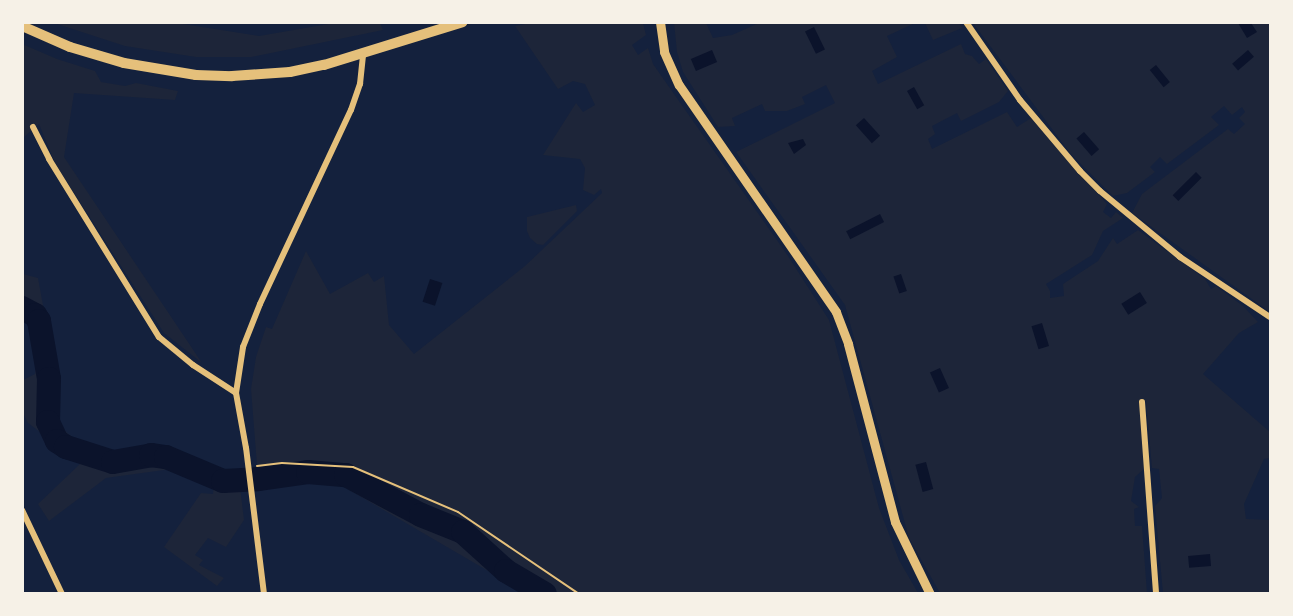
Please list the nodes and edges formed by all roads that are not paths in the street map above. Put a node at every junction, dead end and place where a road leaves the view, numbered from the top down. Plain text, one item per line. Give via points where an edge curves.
1 (463, 22) edge
2 (660, 22) edge
3 (966, 22) edge
4 (22, 26) edge
5 (363, 54) junction
6 (33, 127) dead end
7 (1270, 317) edge
8 (236, 393) junction
9 (1142, 402) dead end
10 (22, 510) edge
11 (62, 594) edge
12 (264, 594) edge
13 (930, 594) edge
14 (1156, 594) edge

1 - 5 main road
2 - 13 street via 664,52 679,85 836,312 895,522
3 - 7 street via 1020,100 1100,191 1172,251
4 - 5 main road via 107,59 196,75 290,72
5 - 8 street via 356,96 243,347
6 - 8 street via 159,337
8 - 12 street
9 - 14 street
10 - 11 street

